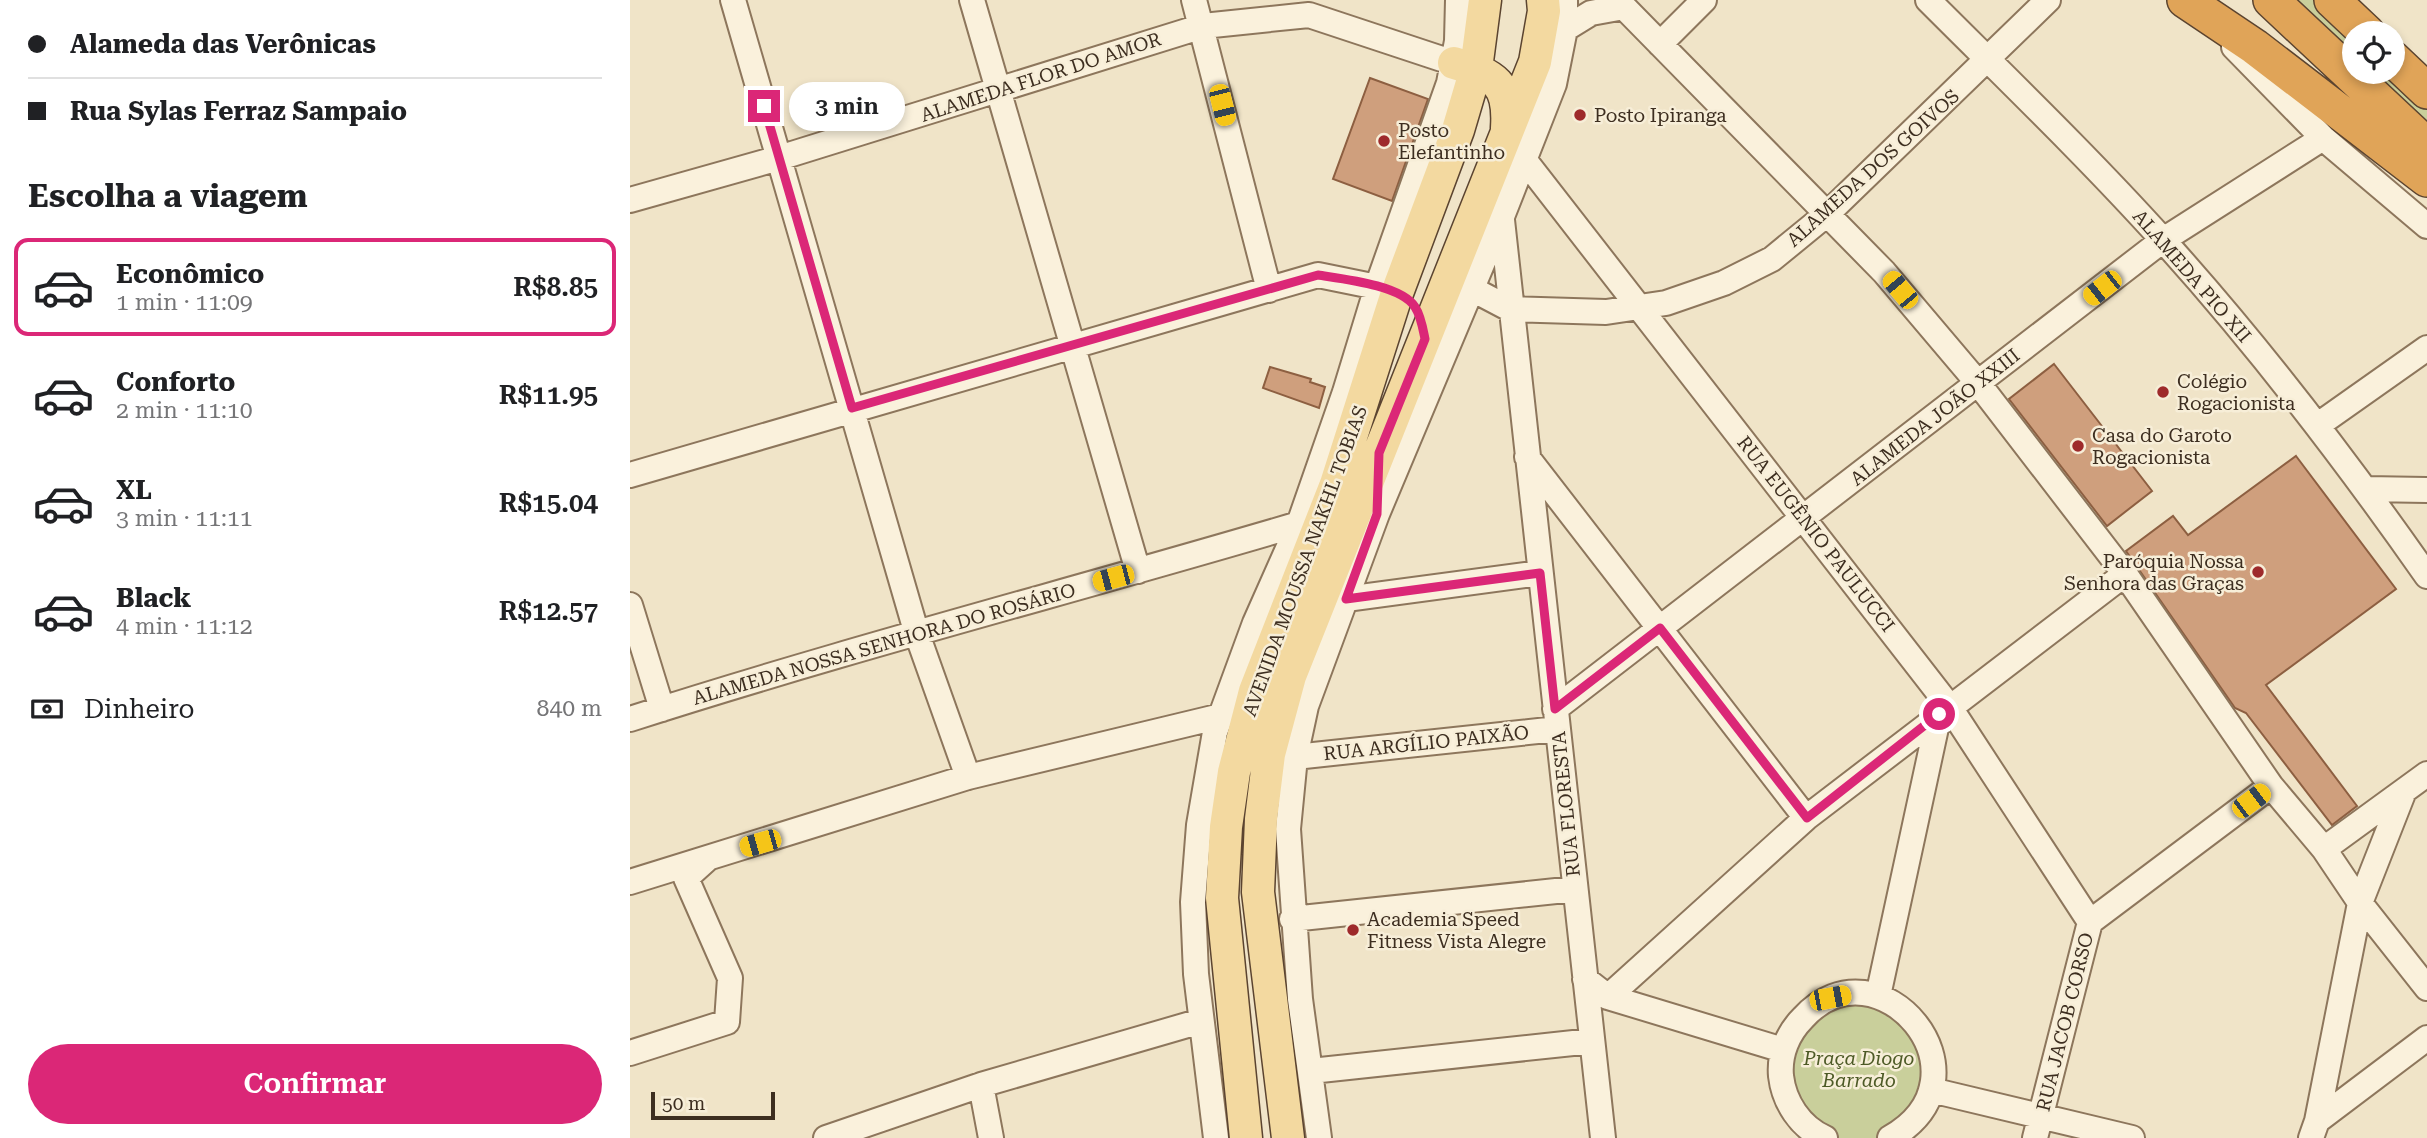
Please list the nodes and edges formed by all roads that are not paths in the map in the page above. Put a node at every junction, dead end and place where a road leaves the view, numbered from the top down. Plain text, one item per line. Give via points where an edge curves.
1 (733, 0) edge
2 (972, 0) edge
3 (1194, 0) edge
4 (1458, 0) edge
5 (1485, 0) edge
6 (1543, 0) edge
7 (1565, 0) edge
8 (1704, 0) edge
9 (1928, 0) edge
10 (2048, 0) edge
11 (2271, 0) edge
12 (2332, 0) edge
13 (2188, 2) edge
14 (1620, 4) edge
15 (1308, 7) edge
16 (2354, 21) edge
17 (1203, 26) junction
18 (1565, 29) junction
19 (1660, 44) junction
20 (1989, 61) junction
21 (1547, 64) junction
22 (2405, 70) edge
23 (1460, 72) junction
24 (999, 91) junction
25 (2427, 91) edge
26 (2323, 138) junction
27 (2427, 146) edge
28 (1515, 147) junction
29 (779, 158) junction
30 (2427, 179) edge
31 (630, 200) edge
32 (1497, 206) junction
33 (1827, 214) junction
34 (1423, 221) junction
35 (2427, 226) edge
36 (2163, 240) junction
37 (1460, 284) junction
38 (1269, 290) junction
39 (1387, 290) junction
40 (1640, 307) junction
41 (1510, 309) junction
42 (1425, 339) junction
43 (1071, 345) junction
44 (2427, 348) edge
45 (1373, 369) junction
46 (1978, 383) junction
47 (1345, 392) junction
48 (852, 408) junction
49 (2318, 425) junction
50 (1379, 453) junction
51 (1527, 457) junction
52 (630, 475) edge
53 (2366, 489) junction
54 (2427, 490) edge
55 (1377, 514) junction
56 (1804, 517) junction
57 (1299, 524) junction
58 (1138, 572) junction
59 (1540, 573) junction
60 (2125, 574) junction
61 (2427, 576) edge
62 (1346, 599) junction
63 (630, 605) edge
64 (1255, 623) junction
65 (1660, 628) junction
66 (916, 631) junction
67 (1332, 632) junction
68 (1290, 676) junction
69 (1255, 691) junction
70 (662, 709) junction
71 (1944, 710) junction
72 (1221, 716) junction
73 (630, 719) edge
74 (1556, 719) junction
75 (1296, 757) junction
76 (2427, 774) edge
77 (968, 776) junction
78 (2271, 786) junction
79 (2404, 791) junction
80 (1807, 818) junction
81 (2324, 849) junction
82 (707, 858) junction
83 (630, 882) edge
84 (1575, 889) junction
85 (2360, 903) junction
86 (1292, 919) junction
87 (2090, 922) junction
88 (1585, 979) junction
89 (2427, 988) edge
90 (1878, 996) junction
91 (1608, 997) junction
92 (1202, 1021) junction
93 (2427, 1038) edge
94 (1592, 1041) junction
95 (1783, 1050) junction
96 (630, 1053) edge
97 (1239, 1060) junction
98 (1280, 1060) junction
99 (1311, 1071) junction
100 (981, 1085) junction
101 (1931, 1090) junction
102 (1287, 1126) edge
103 (2038, 1127) edge
104 (1245, 1128) edge
105 (2314, 1130) edge
106 (826, 1138) edge
107 (991, 1138) edge
108 (1216, 1138) edge
109 (1319, 1138) edge
110 (1603, 1138) edge
111 (1825, 1138) edge
112 (1890, 1138) edge
113 (2132, 1138) edge

1 - 29 street
2 - 24 street
3 - 17 street
4 - 23 street
5 - 23 main road, AVENIDA MOUSSA NAKHL TOBIAS
6 - 21 main road, AVENIDA MOUSSA NAKHL TOBIAS
7 - 18 street
8 - 19 street
9 - 20 street, ALAMEDA PIO XII
10 - 20 street, ALAMEDA DOS GOIVOS
11 - 27 highway
12 - 16 highway
13 - 26 street
13 - 30 highway via 2255,47
14 - 18 street via 1591,13
14 - 19 street
15 - 17 street, ALAMEDA FLOR DO AMOR
15 - 23 street, ALAMEDA FLOR DO AMOR
17 - 24 street, ALAMEDA FLOR DO AMOR
17 - 38 street
18 - 21 street
19 - 33 street
20 - 33 street, ALAMEDA DOS GOIVOS
20 - 36 street, ALAMEDA PIO XII
21 - 28 main road, AVENIDA MOUSSA NAKHL TOBIAS
22 - 25 highway
23 - 28 main road via 1503,86
23 - 34 main road, AVENIDA MOUSSA NAKHL TOBIAS via 1458,130
23 - 39 street
24 - 29 street, ALAMEDA FLOR DO AMOR
24 - 43 street
26 - 35 street
26 - 36 street, ALAMEDA JOÃO XXIII
28 - 32 main road, AVENIDA MOUSSA NAKHL TOBIAS
28 - 40 street, RUA EUGÊNIO PAULUCCI
29 - 31 street, ALAMEDA FLOR DO AMOR
29 - 48 street
32 - 37 main road, AVENIDA MOUSSA NAKHL TOBIAS
32 - 41 street, RUA FLORESTA
33 - 40 street, ALAMEDA DOS GOIVOS via 1772,258 1724,283
33 - 46 street via 1884,272
34 - 37 main road via 1421,253 1432,269
34 - 39 main road, AVENIDA MOUSSA NAKHL TOBIAS
36 - 46 street, ALAMEDA JOÃO XXIII
36 - 49 street, ALAMEDA PIO XII
37 - 41 street, ALAMEDA DOS GOIVOS
37 - 42 main road, AVENIDA MOUSSA NAKHL TOBIAS
37 - 55 street
38 - 39 street via 1318,275
38 - 43 street
39 - 42 main road via 1414,305
39 - 45 main road, AVENIDA MOUSSA NAKHL TOBIAS
39 - 47 street
40 - 41 street, ALAMEDA DOS GOIVOS via 1606,312
40 - 56 street, RUA EUGÊNIO PAULUCCI
41 - 51 street, RUA FLORESTA
42 - 50 main road, AVENIDA MOUSSA NAKHL TOBIAS
43 - 48 street
43 - 58 street
44 - 49 street
45 - 47 main road
45 - 69 main road, AVENIDA MOUSSA NAKHL TOBIAS via 1336,484
46 - 56 street, ALAMEDA JOÃO XXIII
46 - 60 street
47 - 57 street
48 - 52 street
48 - 66 street
49 - 53 street, ALAMEDA PIO XII
50 - 55 main road
50 - 68 main road, AVENIDA MOUSSA NAKHL TOBIAS
51 - 59 street, RUA FLORESTA
51 - 65 street
53 - 54 street
53 - 61 street, ALAMEDA PIO XII
55 - 62 street
56 - 65 street, ALAMEDA JOÃO XXIII
56 - 71 street, RUA EUGÊNIO PAULUCCI
57 - 58 street, ALAMEDA NOSSA SENHORA DO ROSÁRIO
57 - 64 street
58 - 66 street, ALAMEDA NOSSA SENHORA DO ROSÁRIO
59 - 62 street
59 - 74 street, RUA FLORESTA
60 - 71 street
60 - 78 street
62 - 67 street
63 - 70 street
64 - 69 main road
64 - 72 street
65 - 74 street, ALAMEDA JOÃO XXIII
65 - 80 street
66 - 70 street, ALAMEDA NOSSA SENHORA DO ROSÁRIO
66 - 77 street
67 - 68 main road
67 - 75 street via 1306,706
68 - 98 main road, AVENIDA MOUSSA NAKHL TOBIAS via 1269,754 1258,892
69 - 97 main road, AVENIDA MOUSSA NAKHL TOBIAS via 1234,772 1223,886
70 - 73 street, ALAMEDA NOSSA SENHORA DO ROSÁRIO
71 - 80 street
71 - 87 street, RUA EUGÊNIO PAULUCCI
71 - 90 street
72 - 77 street
72 - 92 street via 1199,825 1193,902
74 - 75 street, RUA ARGÍLIO PAIXÃO
74 - 84 street, RUA FLORESTA
75 - 86 street via 1288,829
76 - 79 street
77 - 82 street
78 - 81 street
78 - 87 street, RUA JACOB CORSO
79 - 81 street
79 - 85 street
80 - 91 street
81 - 85 street
82 - 83 street
82 - 96 street via 686,877 730,978 727,1022
84 - 86 street
84 - 88 street, RUA FLORESTA
85 - 89 street
85 - 105 street
86 - 99 street
87 - 103 street, RUA JACOB CORSO
88 - 91 street
88 - 94 street, RUA FLORESTA
90 - 95 street via 1830,998 1801,1019
90 - 101 street via 1900,1006 1918,1022 1934,1067
91 - 95 street
92 - 100 street
92 - 108 street
93 - 105 street
94 - 99 street
94 - 110 street, RUA FLORESTA
95 - 111 street via 1781,1074 1786,1097 1798,1118
97 - 98 main road via 1263,1070
97 - 104 main road, AVENIDA MOUSSA NAKHL TOBIAS
98 - 102 main road, AVENIDA MOUSSA NAKHL TOBIAS
99 - 109 street
100 - 106 street
100 - 107 street
101 - 103 street
101 - 112 street via 1922,1112
102 - 104 main road via 1277,1106 1267,1102 1251,1107
103 - 113 street

